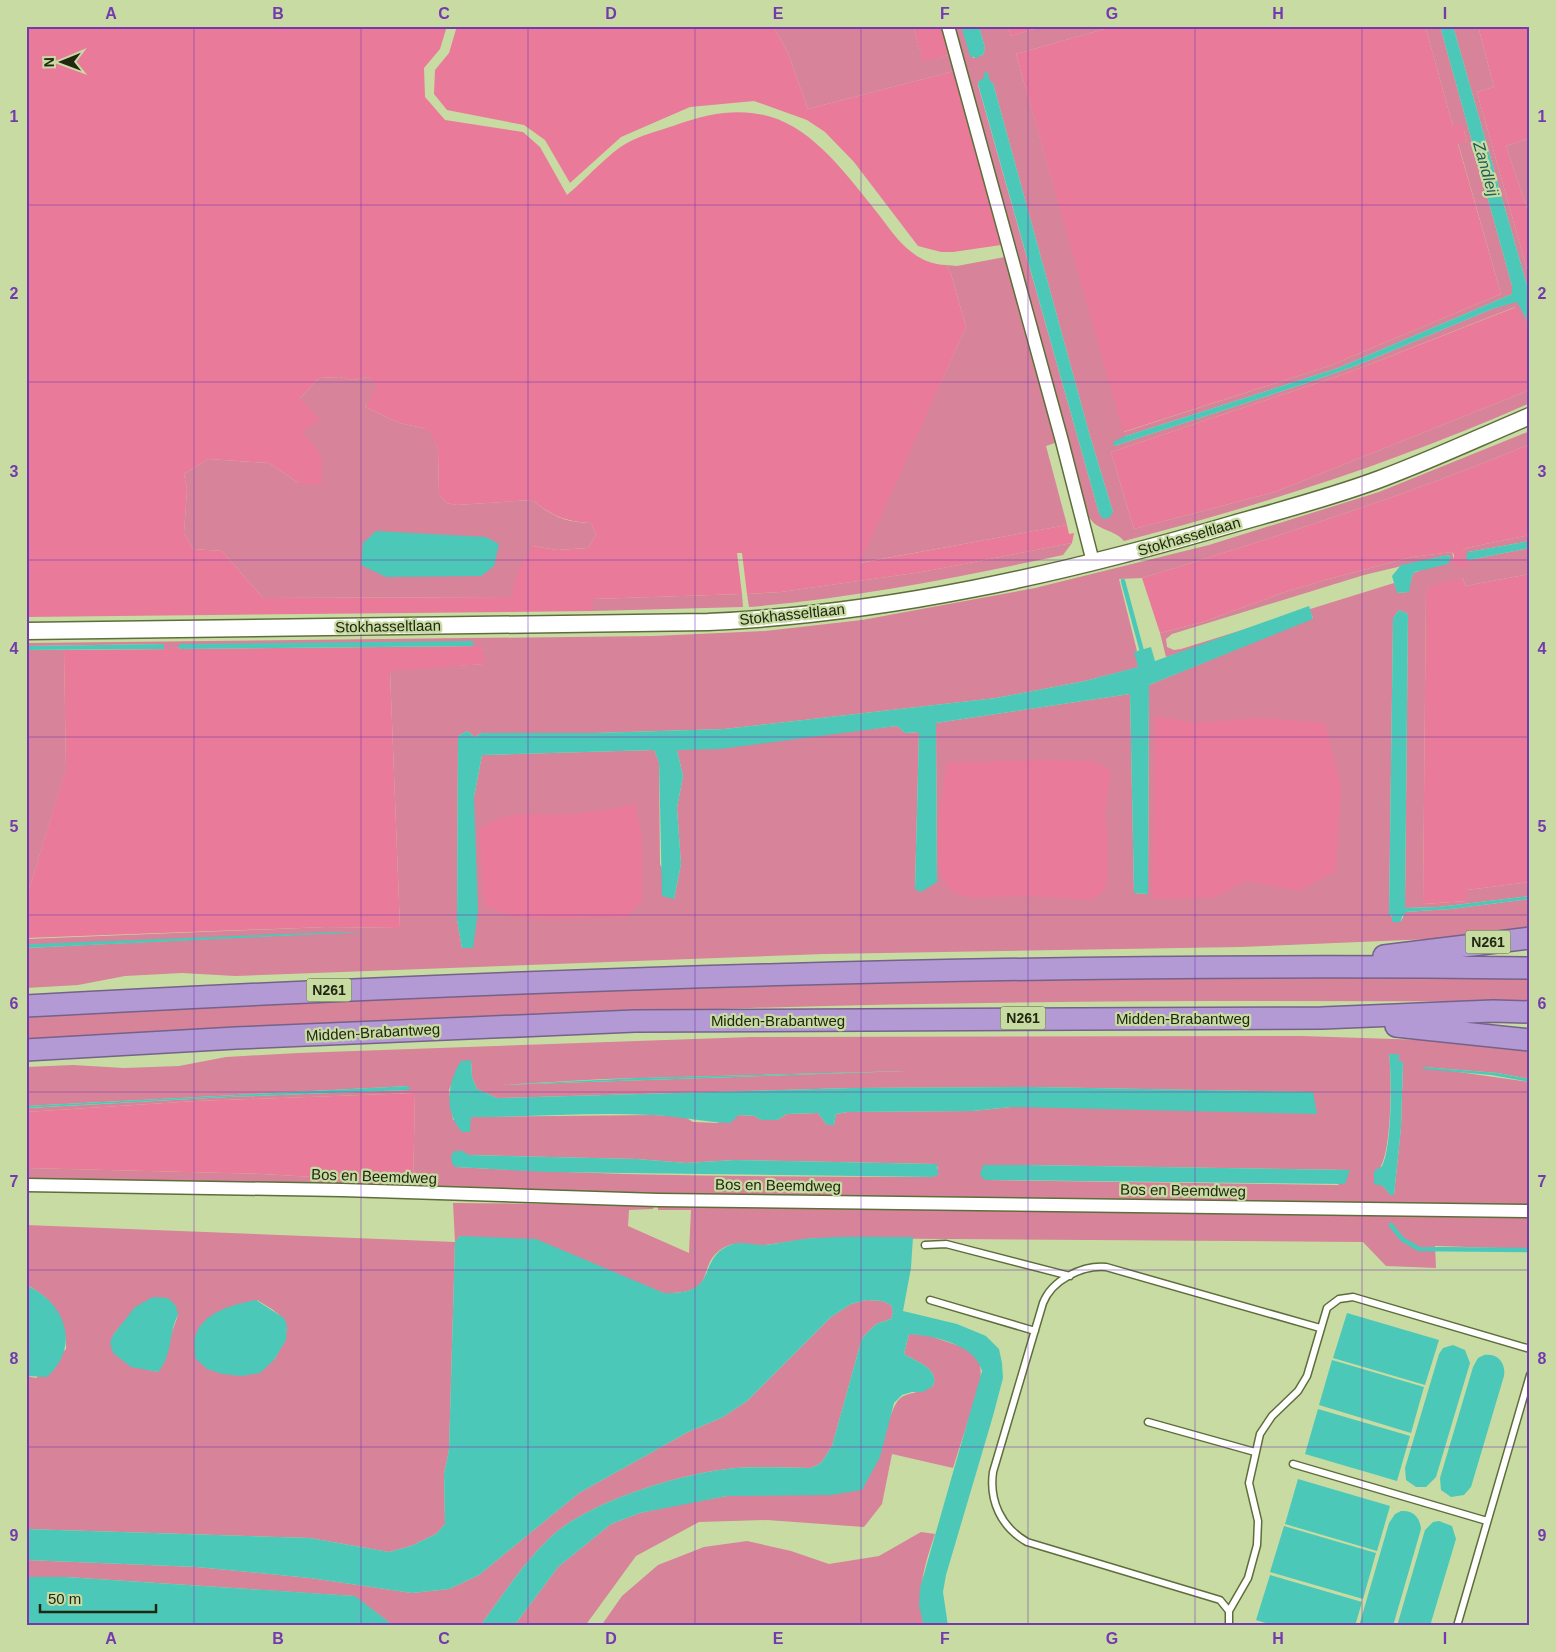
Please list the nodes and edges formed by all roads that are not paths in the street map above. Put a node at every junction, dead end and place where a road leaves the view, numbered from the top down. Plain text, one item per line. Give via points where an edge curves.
1 (948, 26) edge
2 (1530, 416) edge
3 (1093, 562) junction
4 (26, 631) edge
5 (1530, 938) edge
6 (1321, 966) junction
7 (1530, 968) edge
8 (26, 1006) edge
9 (1530, 1012) edge
10 (1322, 1018) junction
11 (1530, 1040) edge
12 (26, 1050) edge
13 (26, 1185) edge
14 (1530, 1212) edge
15 (925, 1245) dead end
16 (1070, 1276) junction
17 (930, 1300) dead end
18 (1320, 1328) junction
19 (1035, 1332) junction
20 (1530, 1348) edge
21 (1530, 1375) edge
22 (1148, 1422) dead end
23 (1256, 1452) junction
24 (1293, 1464) dead end
25 (1487, 1521) junction
26 (1229, 1611) junction
27 (1229, 1626) edge
28 (1457, 1626) edge

1 - 3 street
2 - 3 street, Stokhasseltlaan via 1380,479 1327,497
3 - 4 street, Stokhasseltlaan via 929,596 754,620
5 - 6 highway, N261
6 - 7 highway
6 - 8 highway, N261 via 1078,967 739,975
9 - 10 highway, Midden-Brabantweg
10 - 11 highway, N261
10 - 12 highway, Midden-Brabantweg / N261 via 645,1021
13 - 14 street, Bos en Beemdweg via 677,1200
15 - 16 lane via 946,1244
16 - 18 lane via 1098,1266 1123,1270
16 - 19 lane via 1054,1287 1045,1299
17 - 19 lane
18 - 20 lane via 1326,1308 1339,1299 1353,1297
18 - 23 lane via 1307,1376 1298,1391 1266,1424
19 - 26 lane via 992,1481 994,1504 1005,1523 1026,1542 1220,1600
21 - 25 lane
22 - 23 lane
23 - 26 lane via 1249,1483 1258,1521 1257,1545 1248,1578
24 - 25 lane
25 - 28 lane
26 - 27 lane

